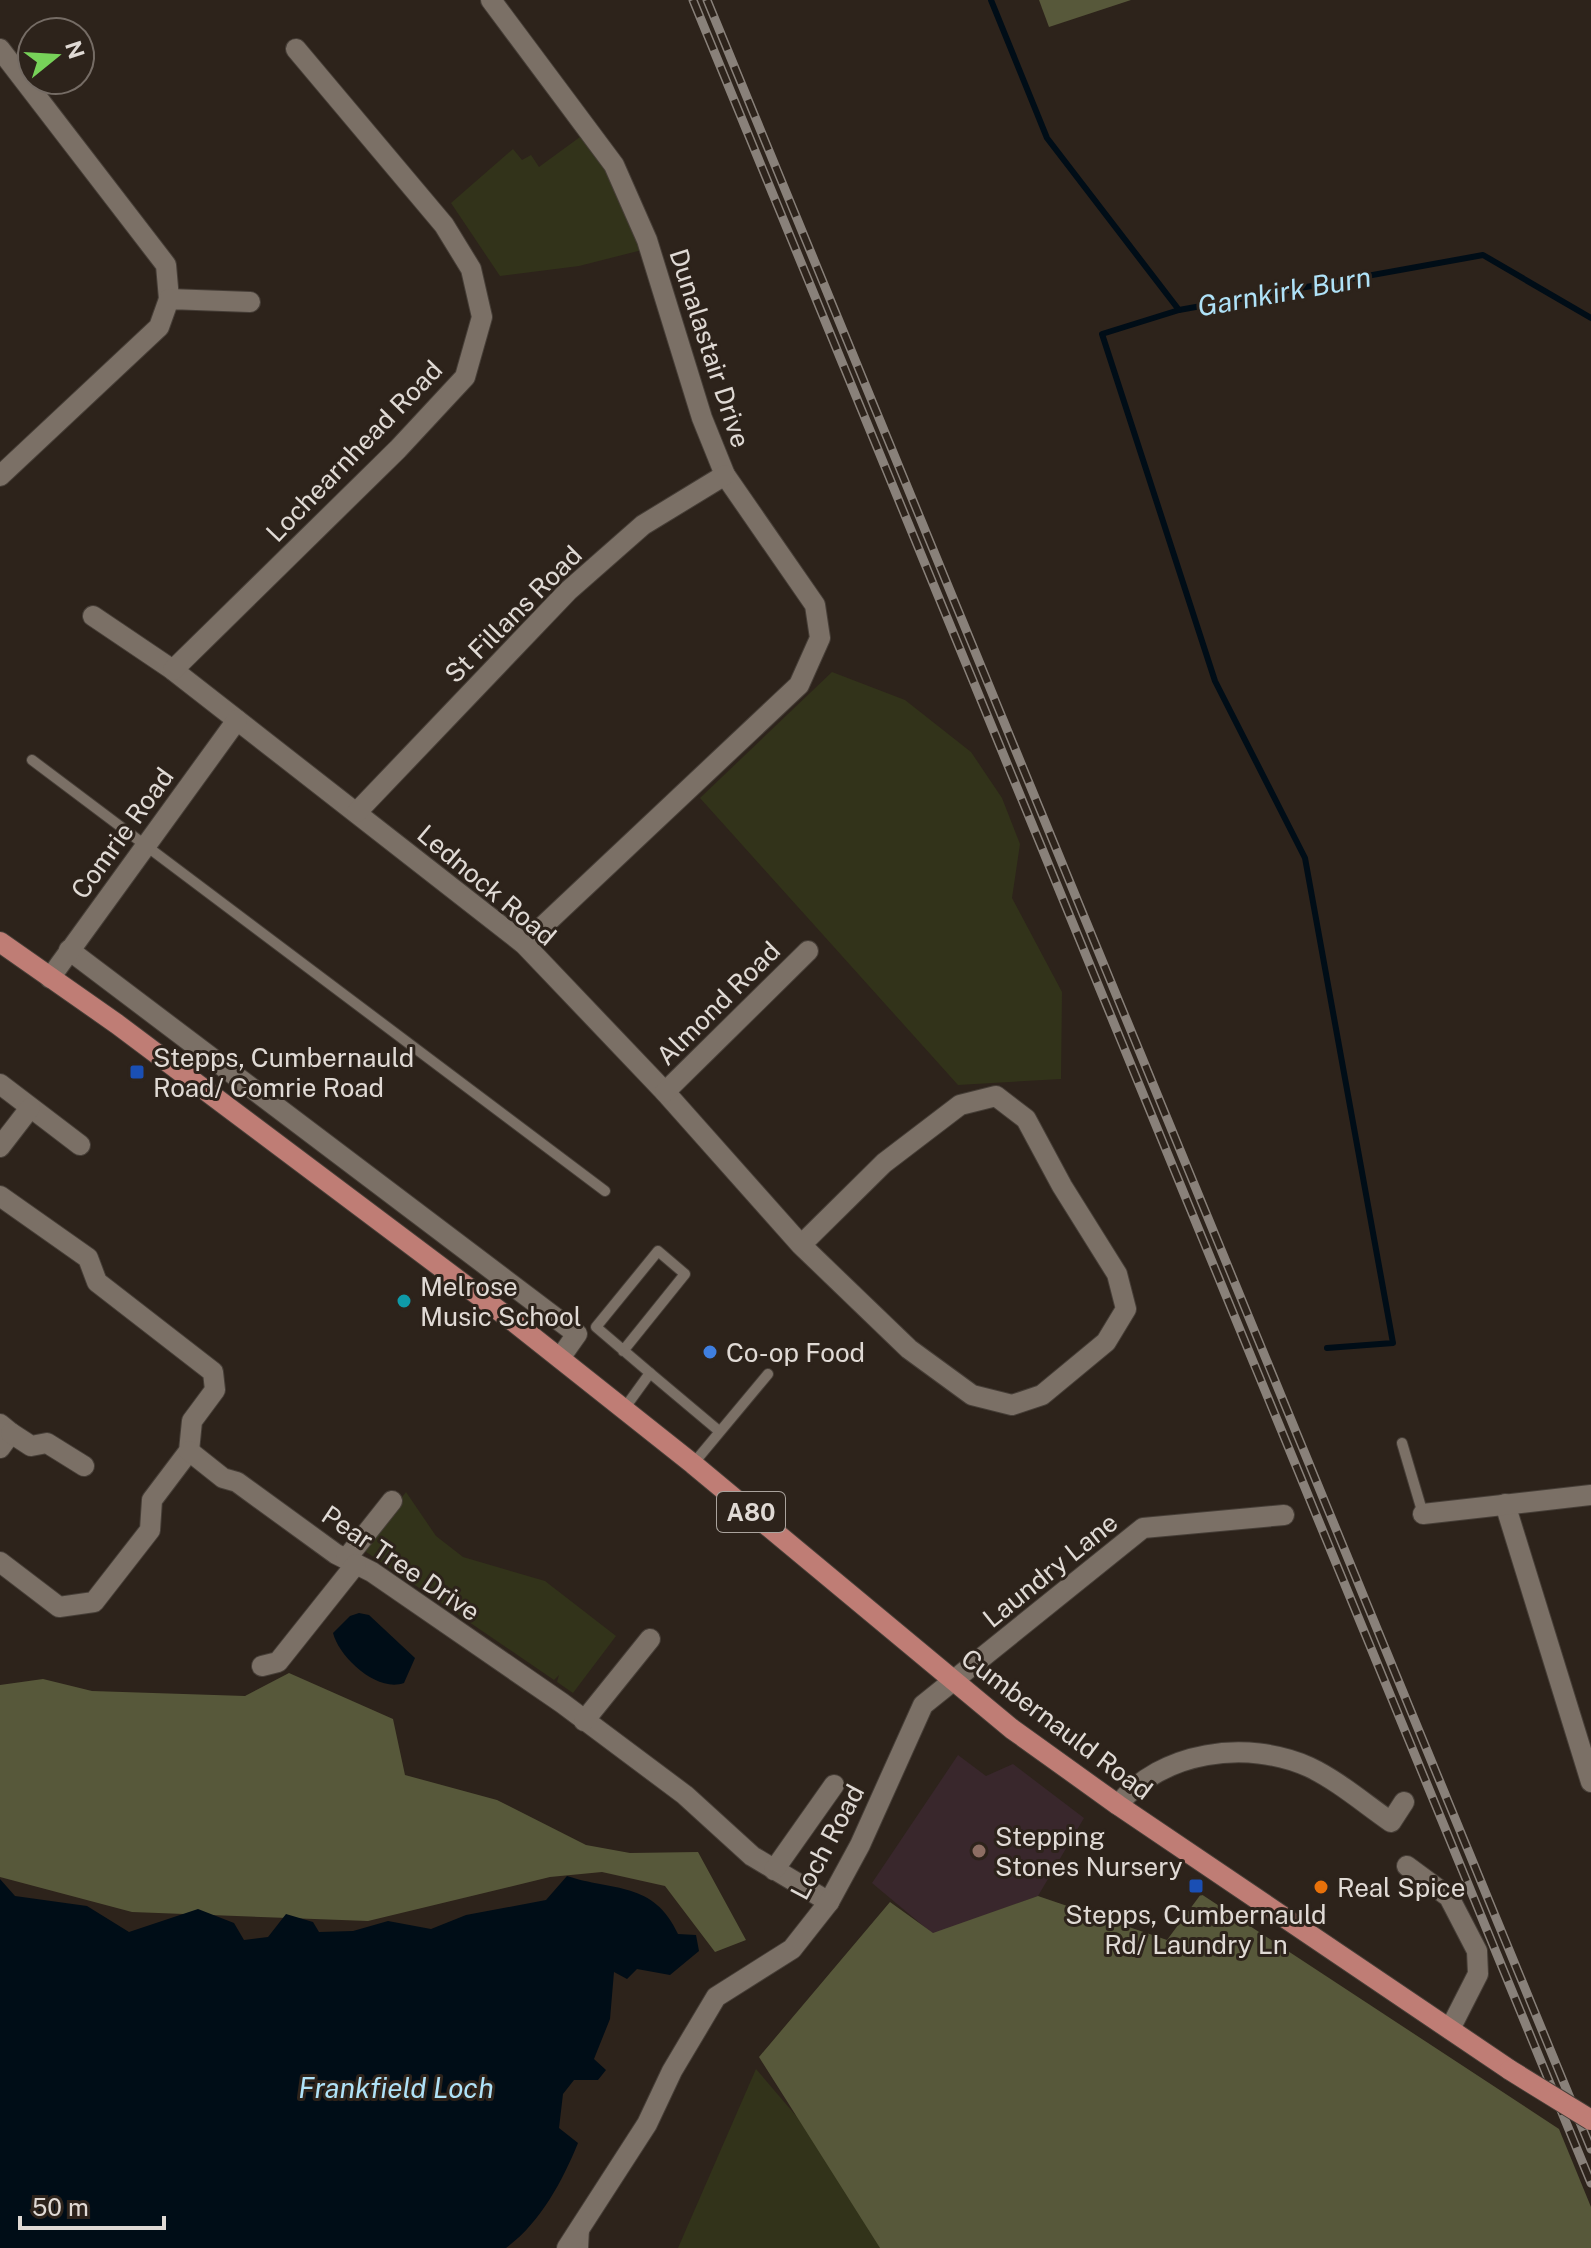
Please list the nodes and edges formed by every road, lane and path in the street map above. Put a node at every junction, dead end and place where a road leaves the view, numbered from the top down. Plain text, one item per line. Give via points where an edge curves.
1 (491, 0) edge
2 (296, 49) dead end
3 (3, 60) edge
4 (169, 299) junction
5 (250, 302) dead end
6 (725, 475) junction
7 (0, 476) edge
8 (93, 616) dead end
9 (173, 670) junction
10 (237, 720) junction
11 (32, 760) dead end
12 (357, 812) junction
13 (145, 846) junction
14 (0, 942) edge
15 (524, 944) junction
16 (69, 950) junction
17 (808, 951) dead end
18 (50, 978) junction
19 (0, 1084) edge
20 (665, 1092) junction
21 (30, 1108) junction
22 (80, 1145) dead end
23 (0, 1147) edge
24 (605, 1191) dead end
25 (0, 1196) edge
26 (801, 1245) junction
27 (623, 1351) junction
28 (560, 1358) junction
29 (650, 1373) junction
30 (768, 1374) dead end
31 (624, 1409) junction
32 (719, 1431) junction
33 (4, 1435) edge
34 (1402, 1443) dead end
35 (189, 1451) junction
36 (693, 1464) junction
37 (84, 1466) dead end
38 (1591, 1495) edge
39 (392, 1501) dead end
40 (1505, 1504) junction
41 (1423, 1514) joint
42 (1284, 1515) dead end
43 (351, 1561) junction
44 (0, 1562) edge
45 (650, 1639) dead end
46 (262, 1666) dead end
47 (954, 1680) junction
48 (584, 1721) junction
49 (1591, 1782) edge
50 (834, 1785) dead end
51 (1404, 1802) dead end
52 (1118, 1805) junction
53 (1407, 1866) dead end
54 (774, 1870) junction
55 (829, 1902) junction
56 (1450, 2029) junction
57 (1591, 2120) edge
58 (585, 2223) junction
59 (567, 2248) edge
60 (583, 2248) edge

1 - 6 street, Dunalastair Drive via 614,165 647,240
2 - 9 street, Lochearnhead Road via 444,225 471,269 482,317 465,377
3 - 4 street via 166,265
4 - 5 street
4 - 7 street via 159,327
6 - 12 street, St Fillans Road via 643,525 568,591
6 - 15 street, Dunalastair Drive via 815,605 820,638 799,685
8 - 9 street, Lednock Road
9 - 10 street, Lednock Road
10 - 12 street, Lednock Road
10 - 13 street, Comrie Road
11 - 13 lane
12 - 15 street, Lednock Road
13 - 16 street, Comrie Road
13 - 24 lane
14 - 18 main road, Cumbernauld Road / A80
15 - 20 street, Lednock Road
16 - 18 street, Comrie Road
16 - 28 street via 577,1334
17 - 20 street, Almond Road
18 - 28 main road, Cumbernauld Road / A80
19 - 21 street
20 - 26 street, Lednock Road
21 - 22 street
21 - 23 street
25 - 35 street via 88,1258 97,1282 213,1372 215,1390 192,1421
26 - 26 street, Lednock Road via 909,1349 972,1395 1012,1405 1042,1395 1106,1342 1126,1309 1117,1274 1026,1119 996,1096 960,1105 909,1143
27 - 27 lane via 596,1327 658,1251 685,1274
27 - 29 lane
28 - 31 main road, Cumbernauld Road / A80
29 - 31 lane
29 - 32 lane
30 - 32 lane
31 - 36 main road, Cumbernauld Road / A80
32 - 36 lane
33 - 37 street via 31,1446 47,1443
34 - 41 lane
35 - 43 street, Pear Tree Drive
35 - 44 street via 152,1500 150,1530 94,1602 59,1607
36 - 47 main road, Cumbernauld Road / A80
38 - 40 street
39 - 43 street
40 - 41 street
40 - 49 street
42 - 47 street, Laundry Lane via 1143,1528
43 - 46 street via 278,1662
43 - 48 street, Pear Tree Drive
45 - 48 street
47 - 52 main road, Cumbernauld Road / A80
47 - 55 street, Loch Road via 923,1705
48 - 54 street, Pear Tree Drive via 685,1795
50 - 54 street
51 - 52 street via 1391,1822 1310,1768 1259,1751 1205,1756 1166,1767 1134,1786
52 - 56 main road, Cumbernauld Road / A80
53 - 56 street via 1449,1897 1477,1951 1478,1974
54 - 55 street, Pear Tree Drive
55 - 58 street, Loch Road via 792,1949 716,1997
56 - 57 main road, Cumbernauld Road / A80, bridge
58 - 59 street, Loch Road
58 - 60 lane

